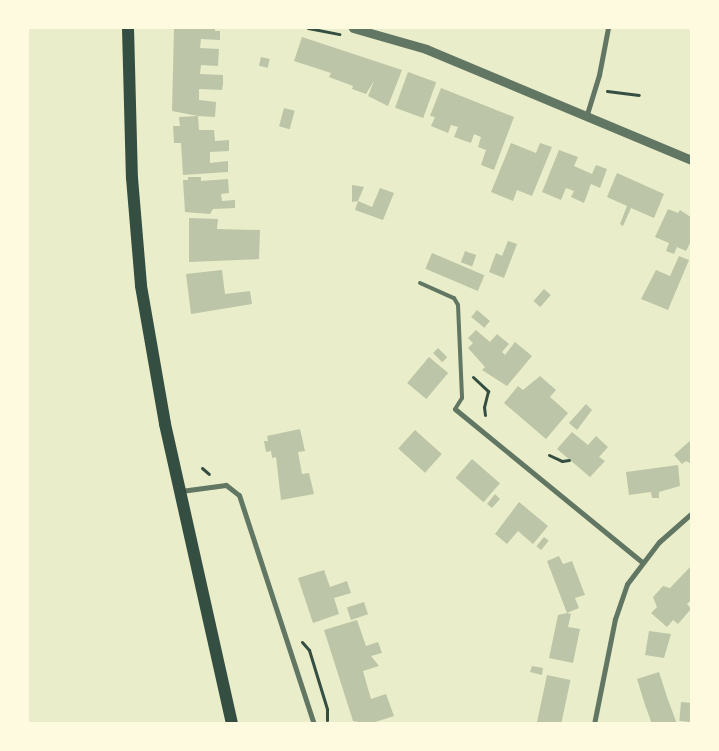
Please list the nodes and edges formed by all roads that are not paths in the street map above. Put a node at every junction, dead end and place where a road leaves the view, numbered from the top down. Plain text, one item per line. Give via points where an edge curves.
1 (128, 28) edge
2 (353, 28) edge
3 (608, 28) edge
4 (587, 114) junction
5 (692, 160) edge
6 (420, 283) dead end
7 (455, 409) joint
8 (180, 491) junction
9 (692, 513) edge
10 (642, 562) junction
11 (232, 724) edge
12 (314, 724) edge
13 (594, 724) edge

1 - 8 main road via 132,178 142,286
2 - 4 street via 426,49
3 - 4 street via 597,86
4 - 5 street
6 - 7 lane via 454,298 458,305 462,398
7 - 10 street
8 - 11 main road
8 - 12 street via 226,485 239,495
9 - 10 street via 661,539
10 - 13 street via 627,584 617,609

